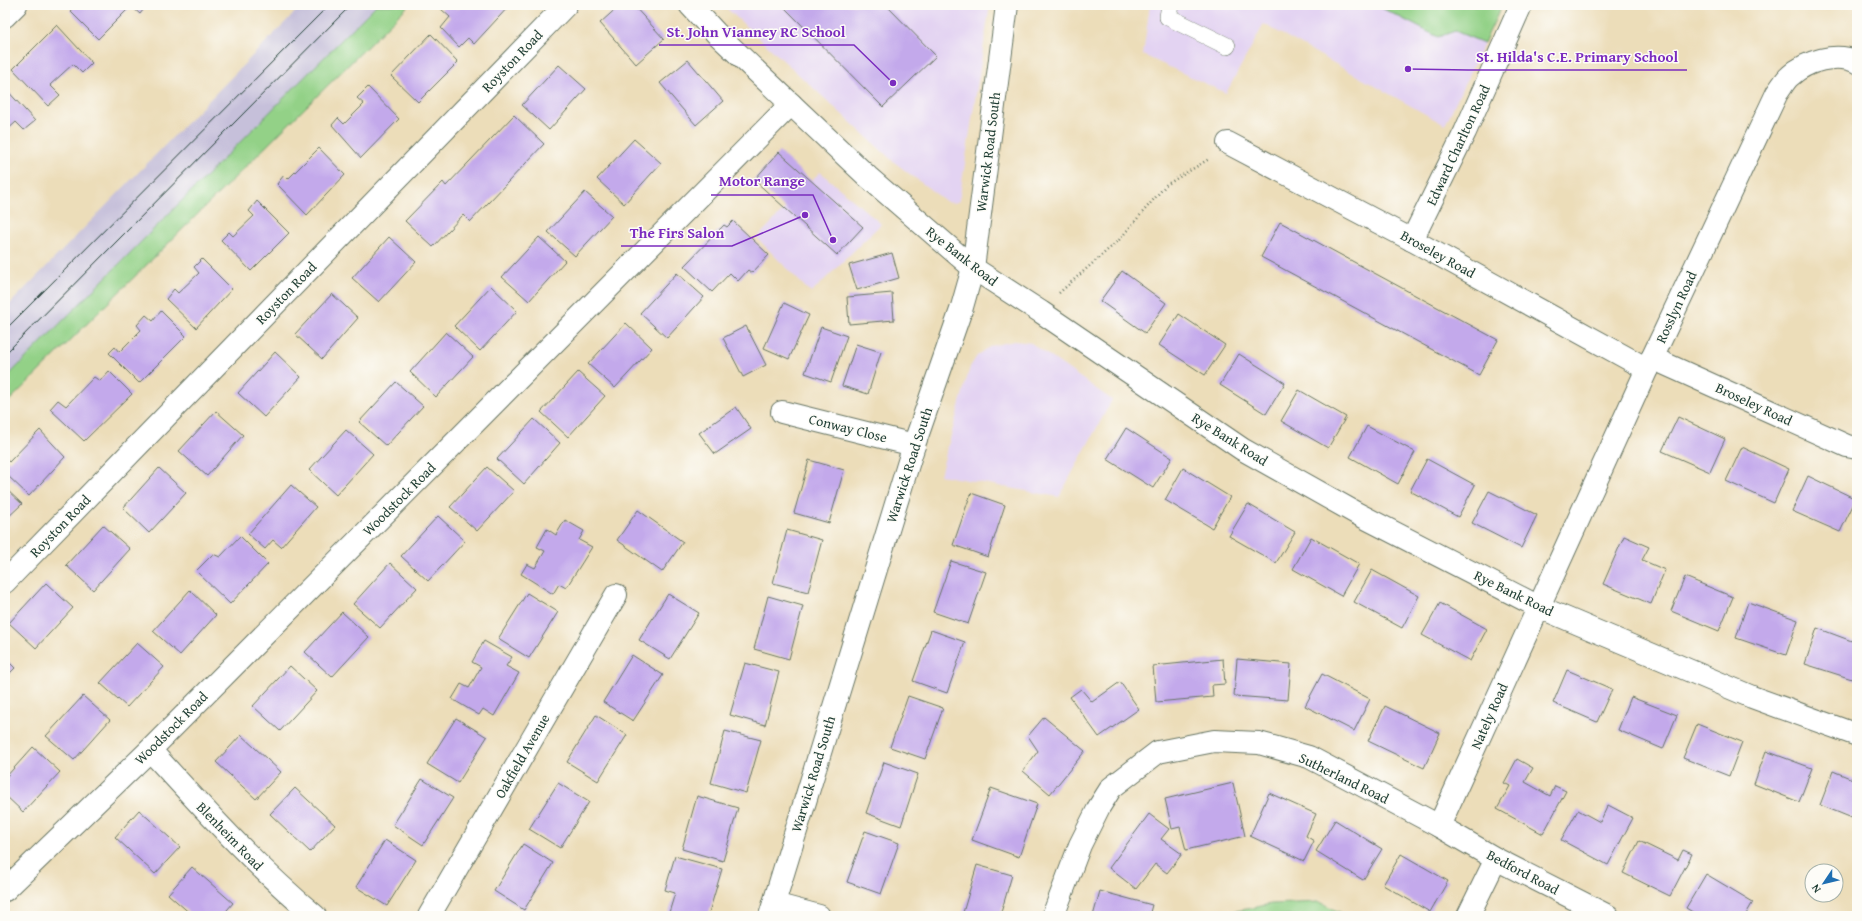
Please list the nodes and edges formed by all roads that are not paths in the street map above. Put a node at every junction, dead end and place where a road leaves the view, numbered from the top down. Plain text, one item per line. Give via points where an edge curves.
1 (16, 5) edge
2 (566, 5) edge
3 (1007, 5) edge
4 (1170, 5) edge
5 (1522, 5) edge
6 (695, 7) edge
7 (5, 16) edge
8 (1227, 46) dead end
9 (1857, 62) edge
10 (791, 104) junction
11 (1228, 143) road end
12 (1412, 240) junction
13 (973, 268) junction
14 (1650, 364) junction
15 (782, 412) dead end
16 (914, 445) junction
17 (1857, 448) edge
18 (5, 582) edge
19 (616, 595) dead end
20 (1539, 607) junction
21 (1857, 735) edge
22 (150, 750) junction
23 (1440, 826) junction
24 (1496, 858) junction
25 (5, 890) edge
26 (772, 910) edge
27 (316, 916) edge
28 (429, 916) edge
29 (819, 916) edge
30 (1053, 916) edge
31 (1468, 916) edge
32 (1608, 916) edge

1 - 7 street
2 - 18 street, Royston Road
3 - 13 street, Warwick Road South
4 - 8 lane via 1168,17
5 - 12 street, Edward Charlton Road via 1465,132
6 - 10 street, Rye Bank Road via 716,33
9 - 14 street, Rosslyn Road via 1829,58 1808,64 1790,76 1777,93
10 - 13 street, Rye Bank Road via 868,177
10 - 22 street, Woodstock Road
11 - 12 street, Broseley Road
12 - 14 street, Broseley Road
13 - 16 street, Warwick Road South
13 - 20 street, Rye Bank Road via 1242,449 1356,513
14 - 17 street, Broseley Road
14 - 20 street, Rosslyn Road
15 - 16 street, Conway Close
16 - 26 street, Warwick Road South
19 - 28 street, Oakfield Avenue
20 - 21 street, Rye Bank Road via 1752,697
20 - 23 street, Nately Road
22 - 25 street, Woodstock Road
22 - 27 street, Blenheim Road via 262,869
23 - 24 street, Bedford Road
23 - 30 street, Sutherland Road via 1309,757 1259,743 1214,741 1158,752 1112,788 1099,807 1080,845
24 - 31 street
24 - 32 street, Bedford Road
26 - 29 street

